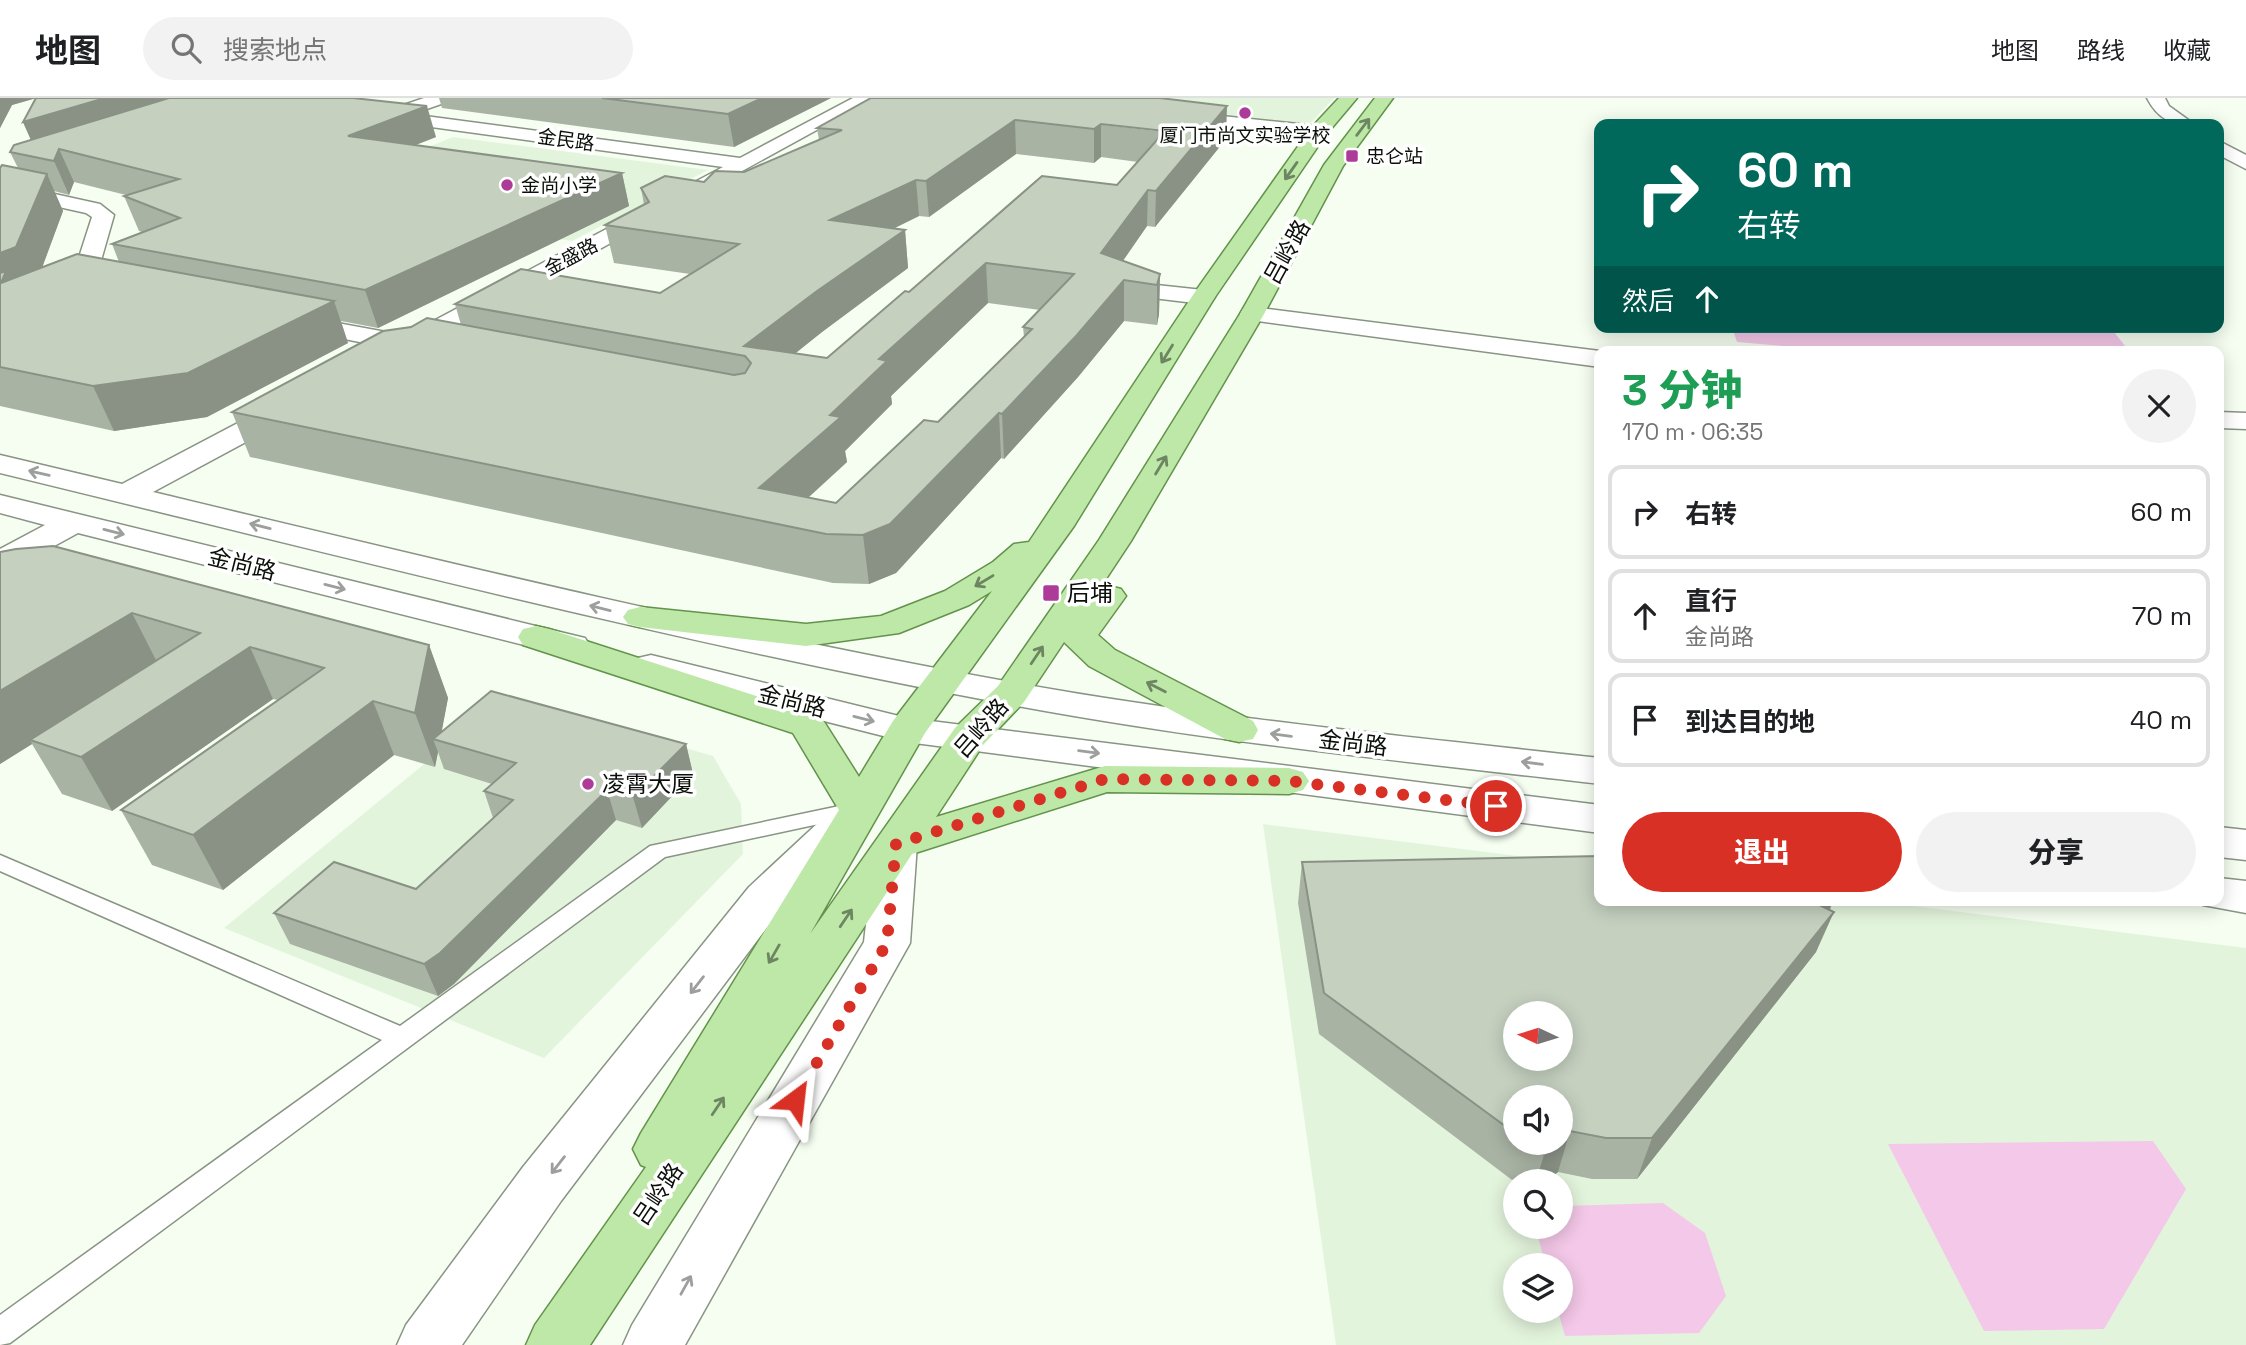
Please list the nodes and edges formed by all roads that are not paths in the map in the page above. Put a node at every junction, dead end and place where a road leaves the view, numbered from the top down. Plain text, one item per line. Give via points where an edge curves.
1 (441, 98) edge
2 (866, 98) edge
3 (1348, 98) edge
4 (1384, 98) edge
5 (2143, 98) edge
6 (2161, 102) edge
7 (362, 113) edge
8 (1152, 113) edge
9 (390, 117) junction
10 (2180, 119) edge
11 (1318, 132) junction
12 (2224, 150) edge
13 (2246, 163) edge
14 (743, 164) junction
15 (4, 180) edge
16 (84, 278) junction
17 (60, 288) edge
18 (1119, 288) edge
19 (124, 290) edge
20 (1203, 297) junction
21 (1252, 314) junction
22 (273, 318) edge
23 (408, 344) junction
24 (448, 352) edge
25 (1594, 358) edge
26 (371, 364) edge
27 (310, 396) edge
28 (2224, 419) edge
29 (2246, 421) edge
30 (0, 464) edge
31 (126, 494) junction
32 (0, 504) edge
33 (74, 522) junction
34 (1058, 526) junction
35 (1115, 541) junction
36 (0, 562) edge
37 (640, 617) junction
38 (536, 637) junction
39 (945, 681) junction
40 (1011, 694) junction
41 (907, 730) junction
42 (1239, 730) junction
43 (969, 737) junction
44 (1594, 770) edge
45 (1289, 781) junction
46 (859, 809) junction
47 (1594, 818) edge
48 (2224, 843) edge
49 (896, 844) junction
50 (2246, 845) edge
51 (0, 862) edge
52 (2224, 895) edge
53 (2246, 897) edge
54 (403, 1038) junction
55 (0, 1333) edge
56 (426, 1345) edge
57 (547, 1345) edge
58 (556, 1345) edge
59 (653, 1345) edge

1 - 9 street, 金民路
2 - 14 street, 金盛路
3 - 11 main road, 吕岭路
21 -> 4 main road, 吕岭路 via 1334,165
5 - 6 street
6 - 10 street
7 - 9 street, 金民路
8 - 11 street
9 - 14 street, 金民路
11 -> 20 main road, 吕岭路
12 - 13 street
14 - 23 street, 金盛路
15 - 16 street via 103,215
16 - 17 street
16 - 19 street via 83,282
18 - 20 street
20 -> 34 main road, 吕岭路
21 - 25 street
35 -> 21 main road, 吕岭路
22 - 23 street
23 - 24 street
23 - 26 street, 金盛路
27 - 31 street
28 - 29 street
31 -> 30 street, 金尚路
37 -> 31 street, 金尚路
32 - 33 street, 金尚路
33 - 36 street
33 -> 38 street, 金尚路
34 -> 37 main road via 1005,569 957,598 887,626 806,635
34 - 39 main road, 吕岭路
40 -> 35 main road, 吕岭路
42 -> 35 main road via 1102,658 1079,637 1110,594
37 - 39 street, 金尚路
38 -> 41 street, 金尚路
38 - 46 main road via 807,725
39 - 40 street, 金尚路
39 - 41 main road, 吕岭路
40 - 42 street, 金尚路
40 - 43 main road, 吕岭路
41 - 43 street, 金尚路
41 - 46 main road, 吕岭路
44 -> 42 street, 金尚路
43 -> 45 street, 金尚路
43 - 49 main road, 吕岭路
45 - 47 street, 金尚路
45 - 49 main road via 1105,779
46 - 54 lane via 658,851
46 -> 56 street via 765,898 542,1184
46 -> 57 main road, 吕岭路
48 - 50 street
58 -> 49 main road, 吕岭路
59 -> 49 street via 887,943
51 - 54 lane
52 - 53 street
54 - 55 lane

